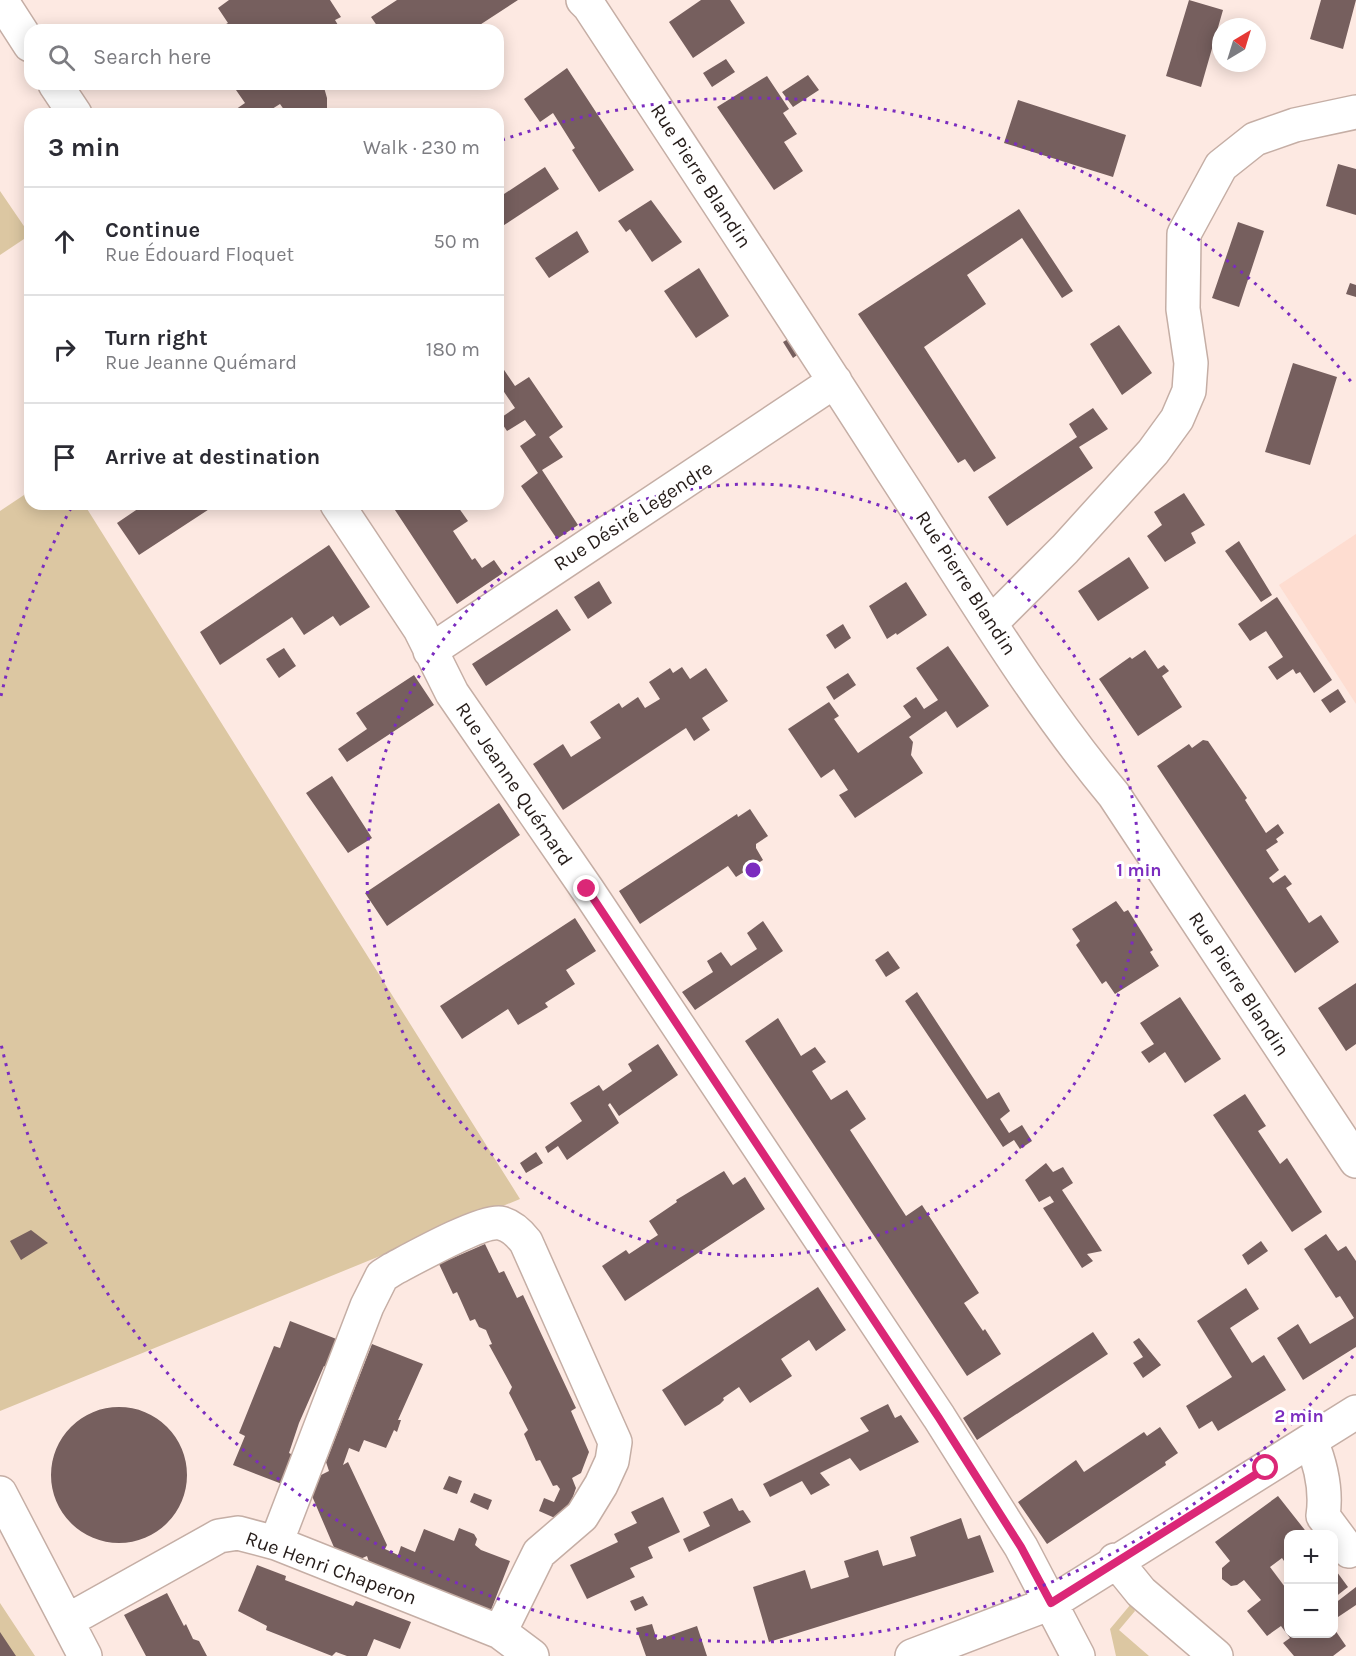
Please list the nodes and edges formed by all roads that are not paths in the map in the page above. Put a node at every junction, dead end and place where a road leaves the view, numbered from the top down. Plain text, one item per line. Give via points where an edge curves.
1 (1, 0) edge
2 (590, 2) edge
3 (24, 36) edge
4 (59, 90) edge
5 (71, 108) edge
6 (1356, 112) edge
7 (835, 381) junction
8 (341, 510) edge
9 (991, 623) junction
10 (430, 651) junction
11 (1356, 1161) edge
12 (1356, 1412) edge
13 (1311, 1441) junction
14 (0, 1493) edge
15 (276, 1543) junction
16 (1349, 1551) dead end
17 (1115, 1560) junction
18 (1051, 1603) junction
19 (67, 1621) junction
20 (500, 1632) junction
21 (85, 1656) edge
22 (532, 1656) edge
23 (912, 1656) edge
24 (1078, 1656) edge
25 (1216, 1656) edge

1 - 3 street
2 - 7 street, Rue Pierre Blandin
4 - 5 street
6 - 9 street via 1295,125 1255,139 1221,166 1184,234 1183,309 1191,363 1189,391 1177,419 1153,452 1073,540
7 - 9 street, Rue Pierre Blandin
7 - 10 street, Rue Désiré Legendre
8 - 10 street, Rue Jeanne Quémard via 420,629
9 - 11 street, Rue Pierre Blandin via 1079,753 1114,795
10 - 18 street, Rue Jeanne Quémard via 452,693 939,1418 1021,1547
12 - 13 street
13 - 16 street via 1326,1497 1323,1516
13 - 17 street
14 - 19 street
15 - 19 street, Rue Henri Chaperon via 238,1533 219,1536
15 - 20 street, Rue Henri Chaperon
15 - 20 street via 382,1276 476,1228 499,1222 516,1230 526,1242 615,1442 612,1461 582,1516 539,1553
17 - 18 street
17 - 25 street via 1141,1592
18 - 23 street
18 - 24 street, Rue Jeanne Quémard
19 - 21 street
20 - 22 street, Rue Henri Chaperon

